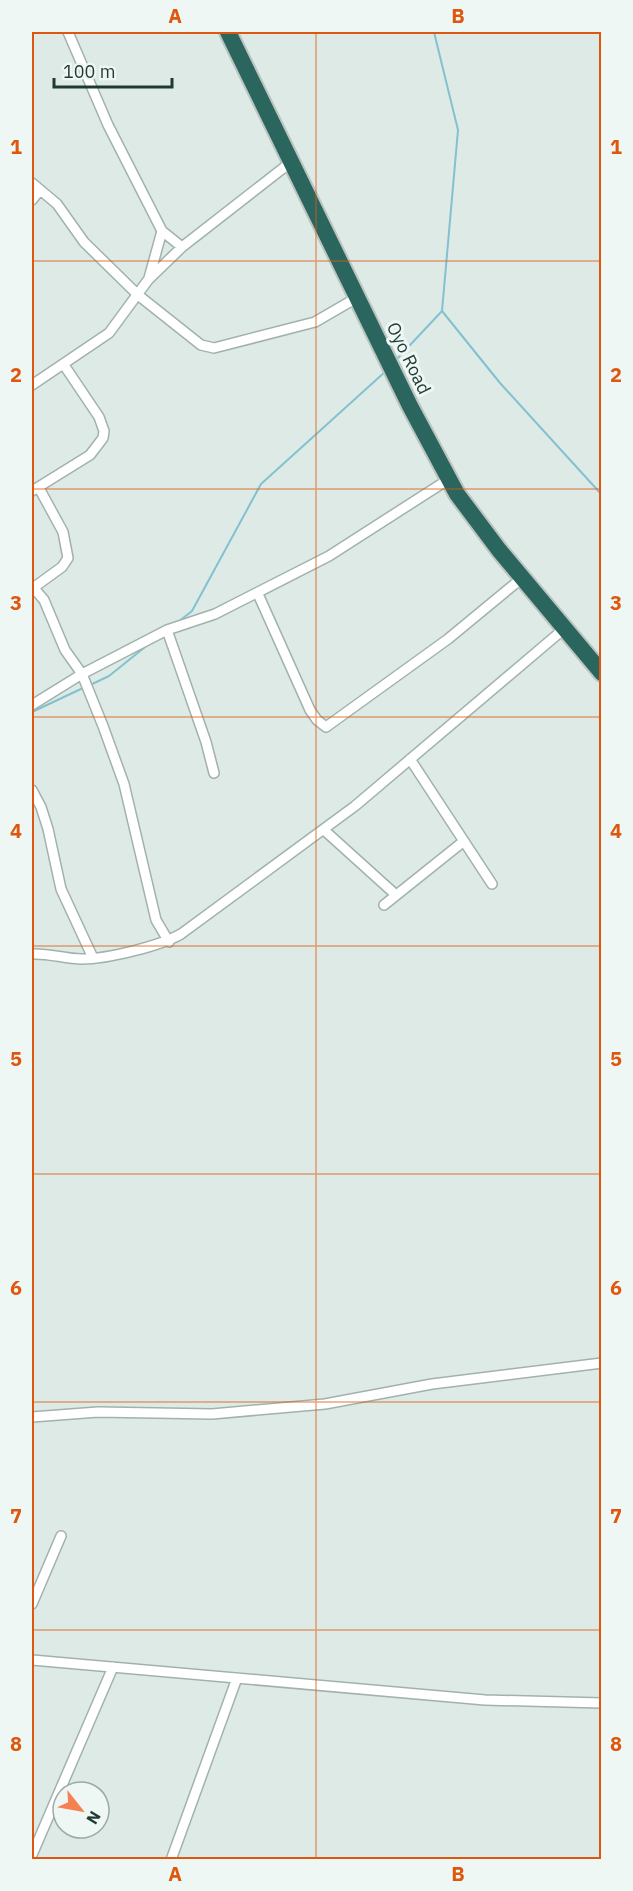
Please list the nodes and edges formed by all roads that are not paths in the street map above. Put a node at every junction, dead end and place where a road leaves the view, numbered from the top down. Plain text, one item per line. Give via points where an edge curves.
1 (68, 32) edge
2 (228, 32) edge
3 (291, 162) junction
4 (32, 183) edge
5 (40, 190) junction
6 (32, 200) edge
7 (162, 231) junction
8 (183, 247) junction
9 (148, 280) junction
10 (138, 295) junction
11 (358, 297) junction
12 (64, 365) junction
13 (32, 385) edge
14 (449, 479) junction
15 (35, 490) edge
16 (522, 578) junction
17 (32, 587) edge
18 (258, 594) junction
19 (565, 628) junction
20 (167, 630) junction
21 (602, 673) edge
22 (84, 677) junction
23 (32, 705) edge
24 (410, 759) junction
25 (214, 772) dead end
26 (32, 789) edge
27 (324, 830) junction
28 (464, 841) junction
29 (492, 884) dead end
30 (396, 895) junction
31 (384, 905) dead end
32 (168, 942) junction
33 (32, 954) edge
34 (93, 958) junction
35 (602, 1363) edge
36 (32, 1417) edge
37 (61, 1536) dead end
38 (32, 1604) edge
39 (32, 1660) edge
40 (113, 1666) junction
41 (237, 1678) junction
42 (602, 1703) edge
43 (32, 1854) edge
44 (171, 1860) edge

1 - 7 street via 108,125
2 - 3 highway, Oyo Road
3 - 8 street
3 - 11 highway, Oyo Road
4 - 5 street
5 - 6 street
5 - 10 street via 57,204 84,242
7 - 8 street
7 - 9 street
8 - 9 street
9 - 10 street
10 - 11 street via 201,345 214,348 315,322
10 - 12 street via 109,333
11 - 14 highway, Oyo Road
12 - 13 street
12 - 15 street via 99,417 103,438 90,455
14 - 16 highway, Oyo Road
14 - 18 street via 329,556
15 - 17 street via 63,532 68,558 62,567
16 - 18 street via 448,639 326,727 310,710
16 - 19 highway, Oyo Road
17 - 22 street via 53,617 65,650
18 - 20 street
19 - 21 highway, Oyo Road
19 - 24 street
20 - 22 street
20 - 25 street
22 - 23 street
22 - 32 street via 124,784 156,920
24 - 27 street
24 - 28 street
26 - 34 street via 48,829 61,889
27 - 30 street
27 - 32 street
28 - 29 street
28 - 30 street
30 - 31 street
32 - 34 street
33 - 34 street
35 - 36 street via 432,1384 325,1404 212,1414 98,1412
37 - 38 street
39 - 40 street
40 - 41 street
40 - 43 street
41 - 42 street via 485,1700
41 - 44 street

